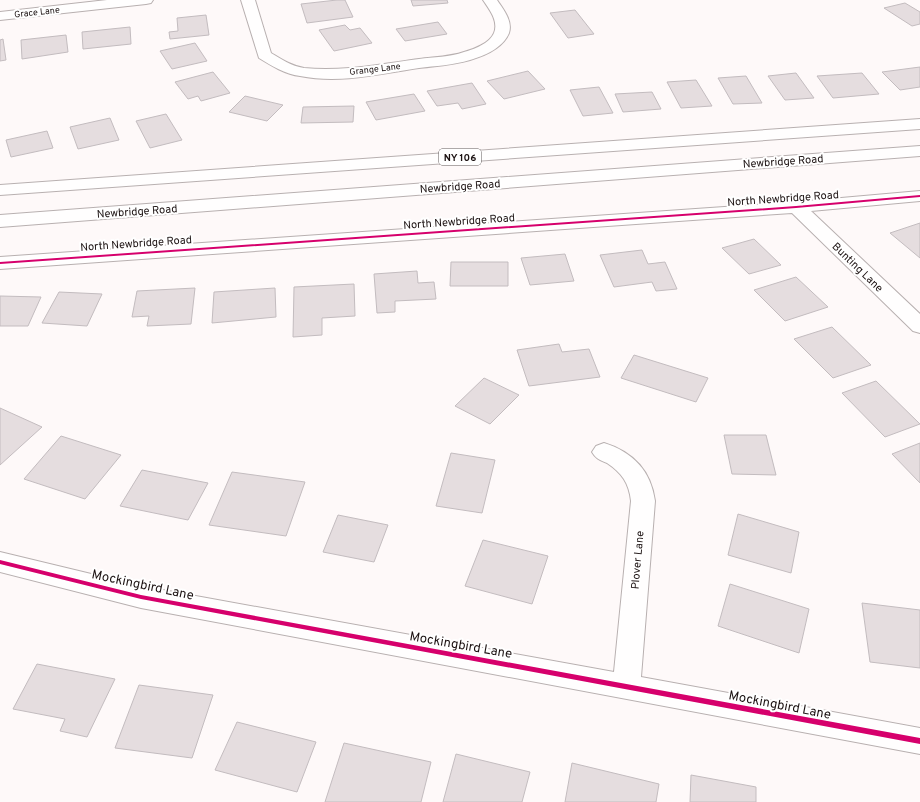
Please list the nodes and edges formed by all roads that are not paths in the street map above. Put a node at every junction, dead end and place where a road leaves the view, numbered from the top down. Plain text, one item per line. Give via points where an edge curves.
1 (146, 0) edge
2 (248, 0) edge
3 (490, 0) edge
4 (0, 16) edge
5 (920, 124) edge
6 (920, 151) edge
7 (308, 168) junction
8 (0, 190) edge
9 (920, 196) edge
10 (309, 198) junction
11 (796, 207) junction
12 (0, 221) edge
13 (0, 263) edge
14 (920, 326) edge
15 (604, 452) dead end
16 (0, 562) edge
17 (626, 686) junction
18 (920, 741) edge

1 - 4 street, Grace Lane
2 - 3 street, Grange Lane via 264,55 284,67 301,72 327,74 360,72 457,58 480,52 495,42 502,32 502,20
5 - 7 street, NY 106
6 - 10 street, Newbridge Road
7 - 8 street, NY 106
7 - 10 street
9 - 11 street, North Newbridge Road
10 - 12 street, Newbridge Road
11 - 13 street, North Newbridge Road
11 - 14 street, Bunting Lane
15 - 17 street, Plover Lane via 628,466 635,473 642,490
16 - 17 street, Mockingbird Lane via 141,597
17 - 18 street, Mockingbird Lane

